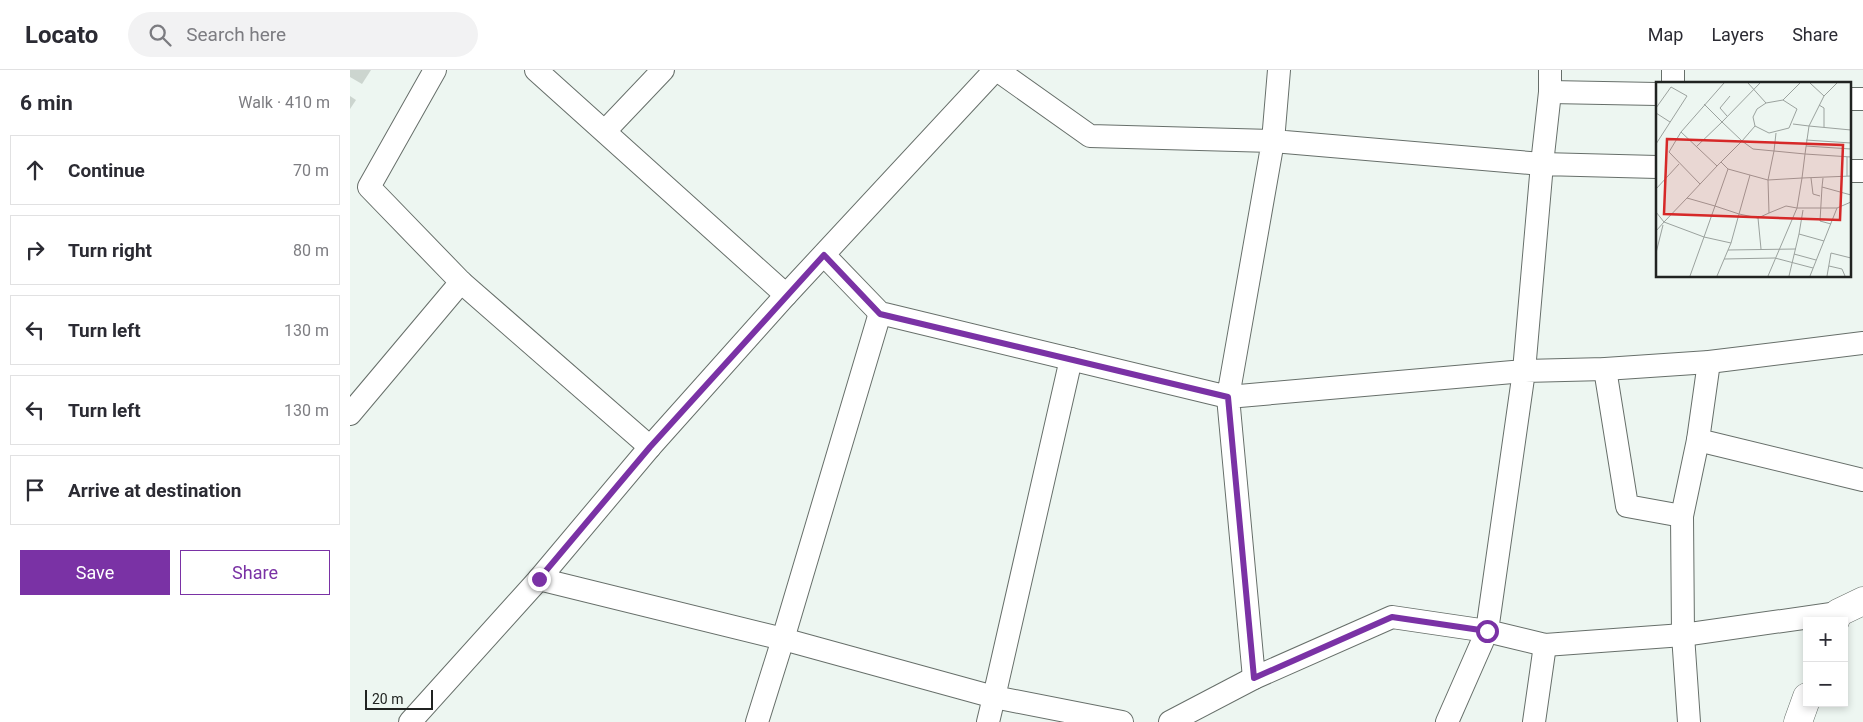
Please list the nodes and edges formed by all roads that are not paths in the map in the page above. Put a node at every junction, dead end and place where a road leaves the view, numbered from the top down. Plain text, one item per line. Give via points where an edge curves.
1 (435, 70) edge
2 (536, 70) edge
3 (663, 70) edge
4 (996, 70) edge
5 (1279, 70) edge
6 (1550, 70) edge
7 (1550, 92) junction
8 (1656, 94) edge
9 (1850, 99) edge
10 (1863, 99) edge
11 (605, 131) junction
12 (1273, 141) junction
13 (1542, 164) junction
14 (1656, 167) edge
15 (1850, 171) edge
16 (1863, 172) edge
17 (824, 255) junction
18 (461, 282) junction
19 (786, 295) junction
20 (880, 314) junction
21 (1863, 343) edge
22 (1071, 359) junction
23 (1709, 362) junction
24 (1605, 369) junction
25 (1524, 371) junction
26 (1228, 397) junction
27 (350, 414) edge
28 (1698, 440) junction
29 (650, 447) junction
30 (1863, 480) edge
31 (1682, 516) junction
32 (539, 579) junction
33 (1863, 601) edge
34 (1836, 617) edge
35 (1803, 621) edge
36 (1487, 631) junction
37 (1683, 634) junction
38 (783, 639) junction
39 (1545, 645) junction
40 (1254, 678) junction
41 (994, 697) junction
42 (1803, 707) edge
43 (410, 722) edge
44 (757, 722) edge
45 (988, 722) edge
46 (1122, 722) edge
47 (1170, 722) edge
48 (1447, 722) edge
49 (1534, 722) edge
50 (1689, 722) edge
51 (1798, 722) edge

1 - 18 street via 369,187
2 - 11 street
3 - 11 street
4 - 12 street via 1090,136
4 - 17 street
5 - 12 street
6 - 7 street
7 - 8 street
7 - 13 street
9 - 10 street
11 - 19 street
12 - 13 street
12 - 26 street
13 - 14 street
13 - 25 street
15 - 16 street
17 - 19 street
17 - 20 street
18 - 27 street
18 - 29 street
19 - 29 street
20 - 22 street
20 - 38 street
21 - 23 street
22 - 26 street
22 - 41 street
23 - 24 street
23 - 28 street
24 - 25 street
24 - 31 street via 1627,506
25 - 26 street
25 - 36 street
26 - 40 street
28 - 30 street
28 - 31 street
29 - 32 street
31 - 37 street
32 - 38 street
32 - 43 street
33 - 34 street
35 - 37 street
36 - 39 street
36 - 40 street via 1392,617
36 - 48 street
37 - 39 street
37 - 50 street
38 - 41 street
38 - 44 street
39 - 49 street
40 - 47 street
41 - 45 street
41 - 46 street
42 - 51 street

